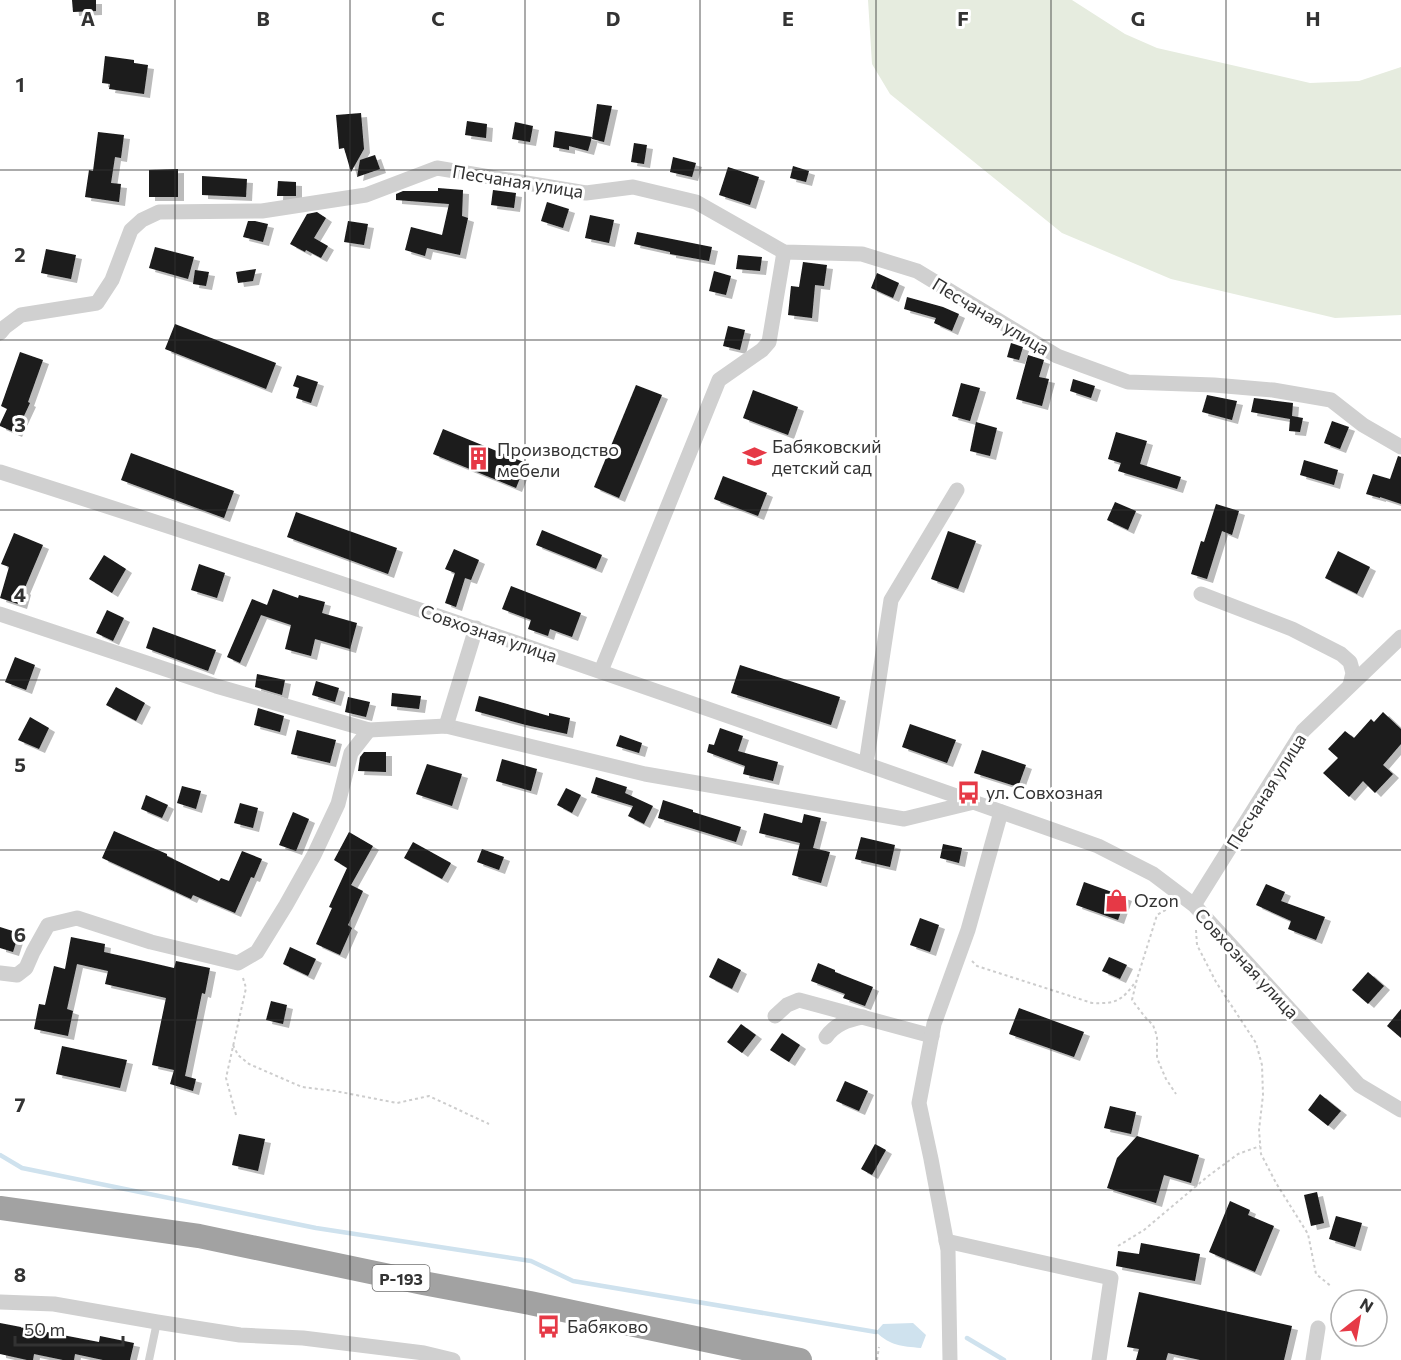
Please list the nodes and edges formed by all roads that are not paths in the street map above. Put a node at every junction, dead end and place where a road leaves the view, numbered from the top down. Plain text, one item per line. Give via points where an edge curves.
1 (784, 252) junction
2 (0, 333) edge
3 (1401, 447) edge
4 (0, 472) edge
5 (957, 490) dead end
6 (1201, 594) dead end
7 (0, 614) edge
8 (476, 628) junction
9 (1401, 637) edge
10 (601, 671) junction
11 (1350, 685) junction
12 (446, 726) junction
13 (369, 730) junction
14 (866, 764) junction
15 (974, 802) junction
16 (1001, 812) junction
17 (1194, 905) junction
18 (0, 973) edge
19 (775, 1016) dead end
20 (863, 1017) junction
21 (932, 1036) junction
22 (826, 1037) dead end
23 (1401, 1110) edge
24 (0, 1208) edge
25 (946, 1240) junction
26 (0, 1302) edge
27 (157, 1322) junction
28 (1318, 1328) dead end
29 (149, 1360) edge
30 (453, 1360) edge
31 (800, 1360) edge
32 (950, 1360) edge
33 (1099, 1360) edge
34 (1313, 1360) edge

1 - 2 street, Песчаная улица via 696,201 633,187 586,193 437,168 366,195 262,211 159,212 131,230 112,280 97,303 21,315
1 - 3 street, Песчаная улица via 862,254 917,271 1058,356 1128,382 1273,390 1331,400 1362,425
1 - 10 street via 769,342 719,380
4 - 8 street, Совхозная улица
5 - 14 street via 891,600
6 - 11 street via 1292,629 1341,654 1350,662
7 - 13 street via 216,686
8 - 10 street, Совхозная улица
8 - 12 street
9 - 11 street, Песчаная улица
10 - 14 street, Совхозная улица
11 - 17 street, Песчаная улица via 1303,731
12 - 13 street
12 - 15 street via 645,774 904,819
13 - 18 street via 351,753 338,804 314,855 257,952 238,963 151,942 77,918 48,924 26,968 17,975
14 - 15 street, Совхозная улица
15 - 16 street, Совхозная улица
16 - 17 street, Совхозная улица via 1098,846 1153,874
16 - 21 street
17 - 23 street, Совхозная улица via 1359,1085
19 - 20 street via 800,1000
20 - 21 street
20 - 22 street via 846,1020
21 - 25 street via 919,1103
24 - 31 highway, Р-193 via 200,1236
25 - 32 street
25 - 33 street via 1111,1278
26 - 27 street via 54,1304
27 - 29 lane
27 - 30 street via 240,1335 303,1338 424,1353
28 - 34 street

